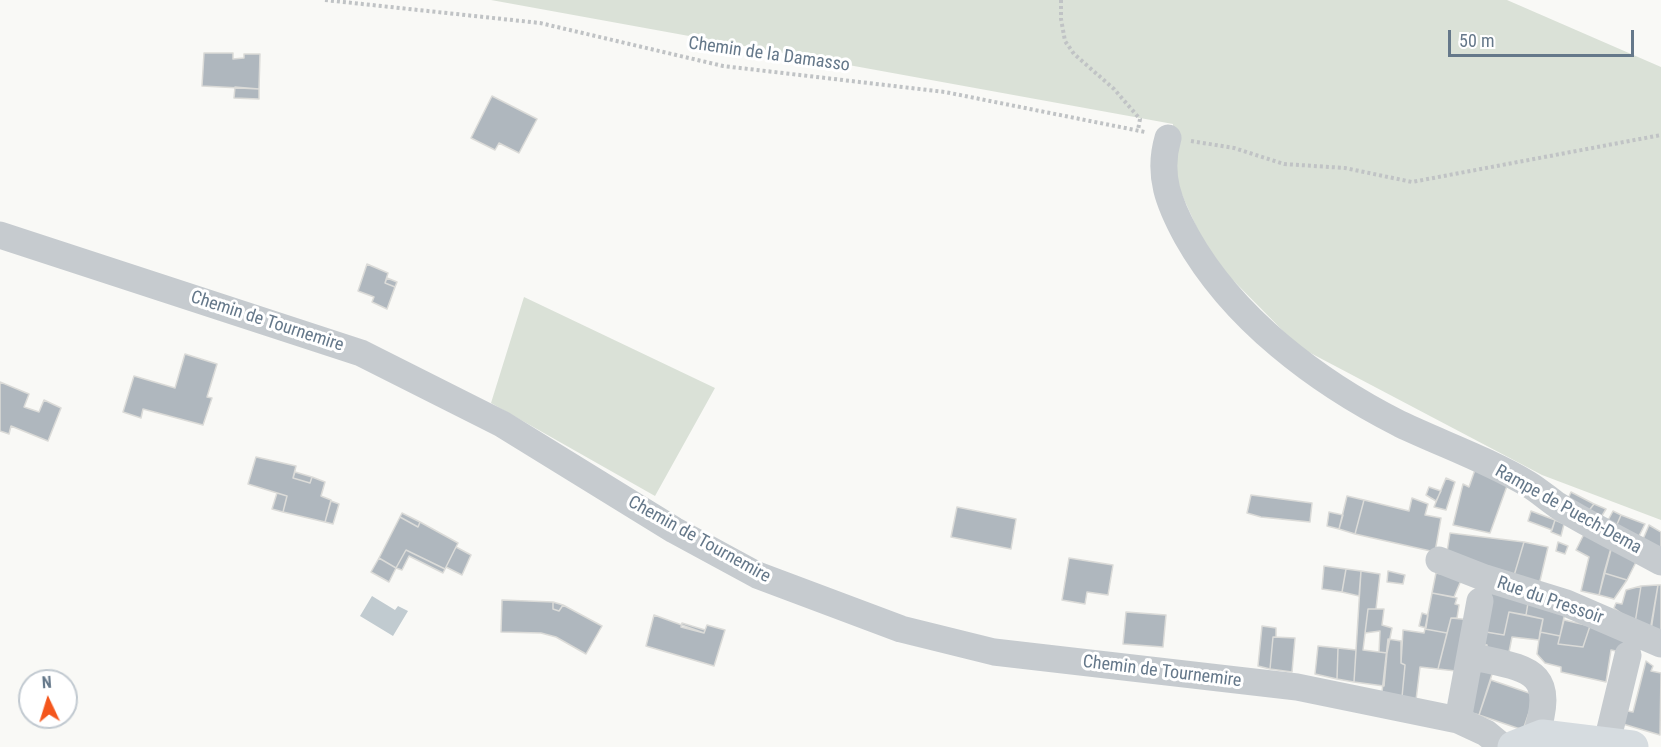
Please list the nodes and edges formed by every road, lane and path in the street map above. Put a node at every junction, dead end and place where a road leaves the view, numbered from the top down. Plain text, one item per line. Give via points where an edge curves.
1 (325, 0) edge
2 (1061, 0) edge
3 (1138, 130) junction
4 (1661, 135) edge
5 (1168, 138) junction
6 (0, 235) edge
7 (1439, 560) dead end
8 (1661, 562) edge
9 (1480, 601) dead end
10 (1661, 644) edge
11 (1628, 655) dead end
12 (1470, 656) junction
13 (1458, 720) junction
14 (1525, 742) edge
15 (1620, 745) edge
16 (1503, 747) edge

1 - 3 path, Chemin de la Damasso via 540,23 723,66 945,92
2 - 3 path via 1065,41 1140,119
3 - 5 path, Chemin de la Damasso
4 - 5 path, Chemin de la Damasso via 1412,182 1345,168 1284,164 1234,148
5 - 8 street, Rampe de Puech-Dema via 1162,158 1175,214 1228,297 1279,344 1313,371 1398,423 1527,483 1558,506
6 - 13 street, Chemin de Tournemire via 361,353 502,424 674,530 757,575 901,629 994,652 1297,687
7 - 10 street, Rue du Pressoir via 1566,603
9 - 12 street
11 - 15 street
12 - 13 street
12 - 14 street via 1526,669 1538,682 1544,712
13 - 16 street, Chemin de Tournemire
14 - 15 street via 1542,736

